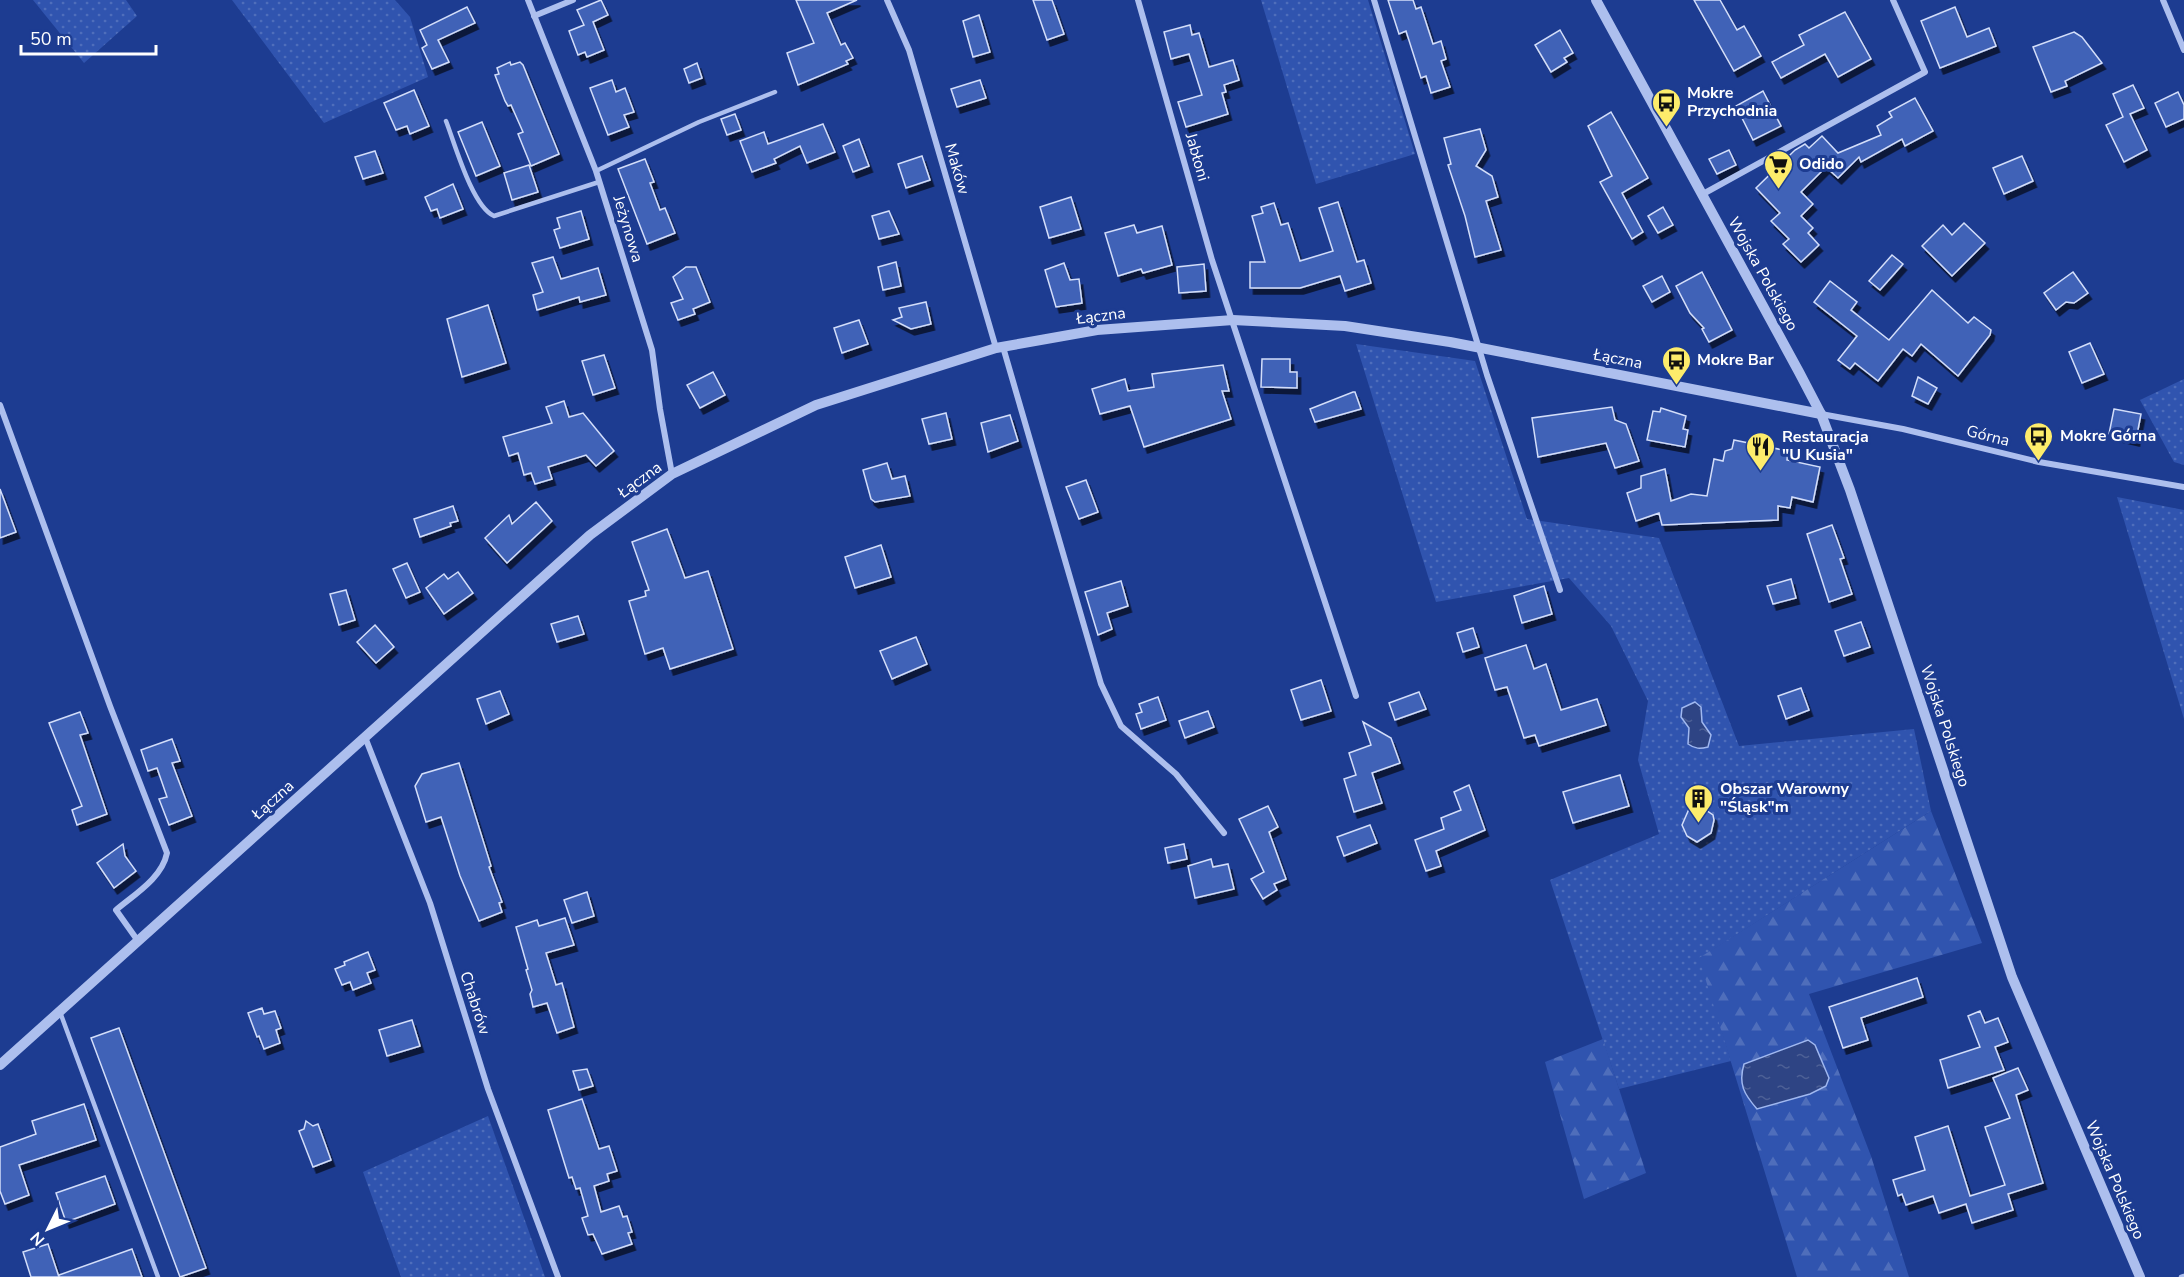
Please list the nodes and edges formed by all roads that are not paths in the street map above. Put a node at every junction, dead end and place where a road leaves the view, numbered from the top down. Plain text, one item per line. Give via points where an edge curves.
1 (528, 0) edge
2 (573, 0) edge
3 (886, 0) edge
4 (1138, 0) edge
5 (1374, 0) edge
6 (1596, 0) edge
7 (1893, 0) edge
8 (2163, 0) edge
9 (534, 16) junction
10 (2184, 50) edge
11 (775, 92) dead end
12 (446, 121) dead end
13 (596, 171) junction
14 (599, 182) junction
15 (1703, 194) junction
16 (1233, 320) junction
17 (1000, 347) junction
18 (1480, 348) junction
19 (0, 405) edge
20 (1821, 414) junction
21 (672, 474) junction
22 (2184, 488) edge
23 (1560, 590) dead end
24 (1356, 696) dead end
25 (365, 737) junction
26 (1224, 833) dead end
27 (138, 941) junction
28 (60, 1011) junction
29 (0, 1065) edge
30 (158, 1277) edge
31 (558, 1277) edge
32 (2140, 1277) edge

1 - 9 street, Jeżynowa
2 - 9 street
3 - 17 street, Maków via 909,50
4 - 16 street, Jabłoni via 1212,260
5 - 18 street
6 - 15 street, Wojska Polskiego
7 - 15 street via 1925,72
8 - 10 street
9 - 13 street, Jeżynowa
11 - 13 lane via 699,122
12 - 14 lane via 476,194 486,212 494,216
13 - 14 street, Jeżynowa
14 - 21 street, Jeżynowa via 652,350
15 - 20 street, Wojska Polskiego
16 - 17 street, Łączna via 1097,330
16 - 18 street, Łączna via 1345,326
16 - 24 street, Jabłoni
17 - 21 street, Łączna via 816,405
17 - 26 street, Maków via 1101,684 1121,726 1176,774
18 - 20 street, Łączna
18 - 23 street
19 - 27 street via 167,853 165,864 155,876 116,910
20 - 22 street, Górna via 2039,462
20 - 32 street, Wojska Polskiego via 1850,490 2012,977
21 - 25 street, Łączna via 590,535
25 - 27 street, Łączna
25 - 31 street, Chabrów via 430,903 488,1089
27 - 28 street, Łączna
28 - 29 street, Łączna
28 - 30 lane

